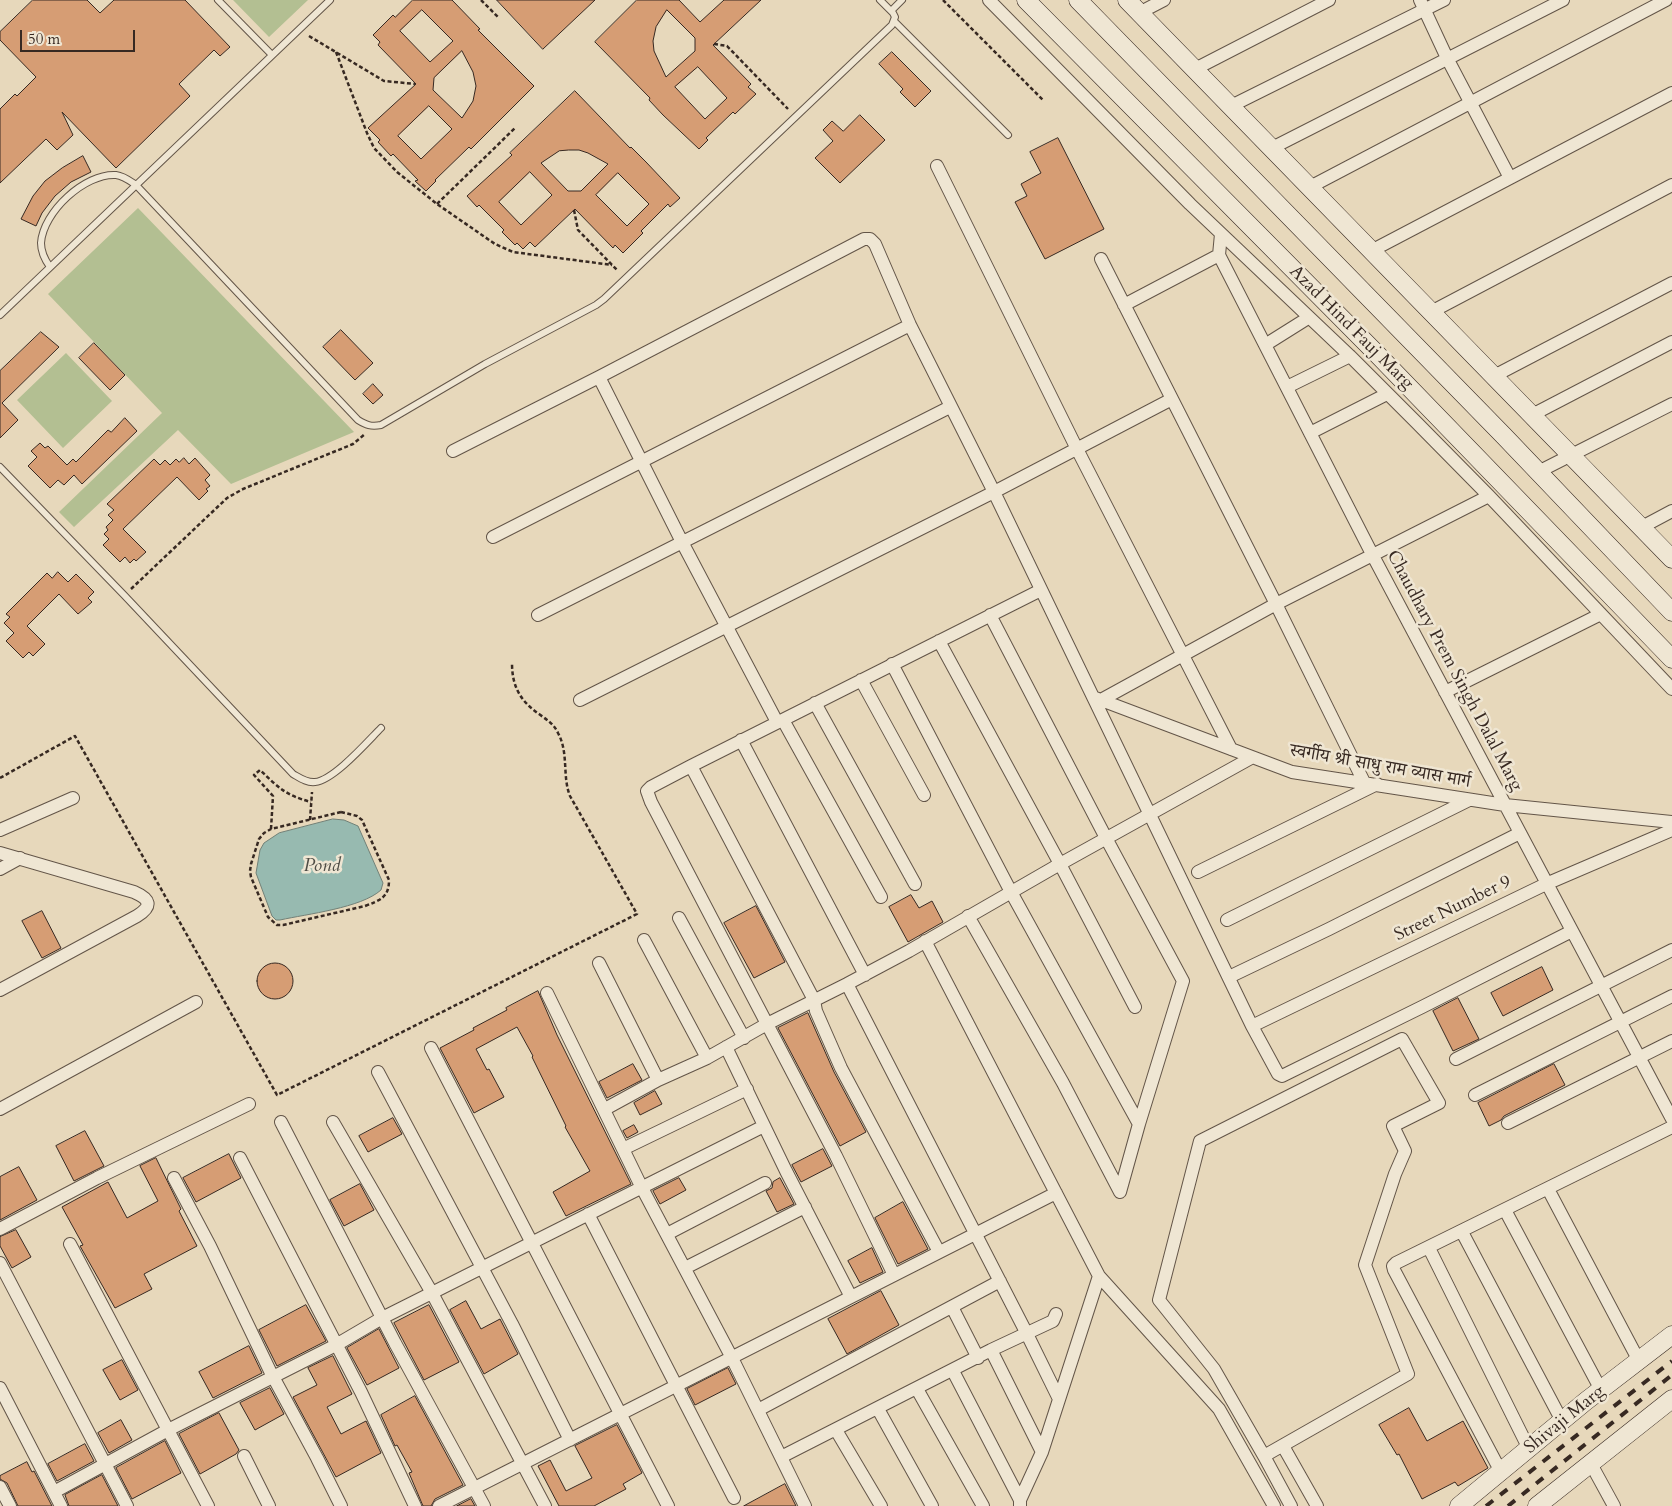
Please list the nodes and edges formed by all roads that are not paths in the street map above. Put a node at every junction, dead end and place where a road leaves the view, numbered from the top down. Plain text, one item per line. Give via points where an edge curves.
1 (218, 0) edge
2 (330, 0) edge
3 (880, 0) edge
4 (902, 0) edge
5 (990, 0) edge
6 (1026, 0) edge
7 (1078, 0) edge
8 (1127, 0) edge
9 (1164, 0) edge
10 (1329, 0) edge
11 (1444, 0) edge
12 (1563, 0) edge
13 (1666, 0) edge
14 (1422, 5) edge
15 (891, 11) junction
16 (1139, 13) junction
17 (894, 21) junction
18 (272, 55) junction
19 (1447, 58) junction
20 (1195, 69) junction
21 (1672, 93) edge
22 (1472, 103) junction
23 (1230, 106) junction
24 (1008, 135) dead end
25 (1272, 148) junction
26 (937, 166) dead end
27 (1510, 178) junction
28 (136, 185) junction
29 (1672, 185) edge
30 (1310, 187) junction
31 (1221, 234) junction
32 (1371, 251) junction
33 (1219, 255) junction
34 (1101, 259) dead end
35 (50, 268) junction
36 (1672, 284) edge
37 (0, 304) edge
38 (1124, 305) junction
39 (6, 310) junction
40 (1431, 312) junction
41 (0, 315) edge
42 (1308, 318) junction
43 (910, 325) junction
44 (1672, 342) edge
45 (1266, 345) junction
46 (1350, 356) junction
47 (1494, 376) junction
48 (599, 377) junction
49 (1287, 386) junction
50 (1387, 394) junction
51 (1172, 399) junction
52 (1672, 404) edge
53 (950, 407) junction
54 (1532, 415) junction
55 (1310, 433) junction
56 (1077, 449) junction
57 (453, 451) dead end
58 (1571, 455) junction
59 (642, 462) junction
60 (0, 467) edge
61 (1538, 472) junction
62 (994, 492) junction
63 (1489, 496) junction
64 (1672, 510) edge
65 (1642, 528) junction
66 (493, 537) dead end
67 (682, 542) junction
68 (1372, 554) junction
69 (1672, 559) edge
70 (1041, 590) junction
71 (1276, 604) junction
72 (1672, 612) edge
73 (1601, 614) junction
74 (538, 615) dead end
75 (990, 615) junction
76 (728, 627) junction
77 (940, 641) junction
78 (1182, 654) junction
79 (1672, 659) edge
80 (892, 664) junction
81 (861, 680) junction
82 (1672, 689) edge
83 (1444, 692) junction
84 (1097, 698) junction
85 (580, 700) dead end
86 (815, 703) junction
87 (780, 721) junction
88 (382, 728) dead end
89 (741, 740) junction
90 (1231, 750) junction
91 (1251, 758) junction
92 (691, 766) junction
93 (1364, 782) junction
94 (1377, 784) junction
95 (924, 795) dead end
96 (73, 798) dead end
97 (1469, 800) junction
98 (1505, 805) junction
99 (1150, 813) junction
100 (1672, 822) edge
101 (0, 830) edge
102 (1672, 830) edge
103 (1520, 834) junction
104 (1106, 838) junction
105 (0, 853) edge
106 (20, 858) junction
107 (1060, 864) junction
108 (0, 869) edge
109 (1198, 872) dead end
110 (915, 884) dead end
111 (1546, 884) junction
112 (1011, 892) junction
113 (881, 897) dead end
114 (968, 916) junction
115 (679, 918) dead end
116 (1227, 920) dead end
117 (1572, 931) junction
118 (644, 940) dead end
119 (925, 941) junction
120 (1672, 950) edge
121 (599, 963) dead end
122 (865, 974) junction
123 (1229, 977) junction
124 (847, 984) junction
125 (1601, 986) junction
126 (0, 990) edge
127 (547, 993) dead end
128 (1672, 996) edge
129 (814, 1000) junction
130 (196, 1002) dead end
131 (1134, 1007) dead end
132 (1620, 1022) junction
133 (768, 1024) junction
134 (1252, 1026) junction
135 (744, 1038) junction
136 (1672, 1041) edge
137 (726, 1047) junction
138 (431, 1048) dead end
139 (1639, 1057) junction
140 (707, 1058) junction
141 (1456, 1059) dead end
142 (378, 1072) dead end
143 (658, 1080) junction
144 (747, 1090) junction
145 (1475, 1095) dead end
146 (249, 1104) dead end
147 (0, 1109) edge
148 (605, 1109) junction
149 (1672, 1119) edge
150 (281, 1122) dead end
151 (333, 1122) dead end
152 (1508, 1123) dead end
153 (1139, 1124) junction
154 (764, 1126) junction
155 (1672, 1126) edge
156 (623, 1149) junction
157 (240, 1158) dead end
158 (174, 1178) dead end
159 (765, 1183) dead end
160 (641, 1186) junction
161 (1548, 1189) junction
162 (1056, 1193) junction
163 (804, 1207) junction
164 (1505, 1210) junction
165 (588, 1214) junction
166 (0, 1229) edge
167 (1462, 1232) junction
168 (976, 1233) junction
169 (667, 1234) junction
170 (70, 1244) dead end
171 (531, 1244) junction
172 (1429, 1248) junction
173 (939, 1252) junction
174 (0, 1263) edge
175 (482, 1268) junction
176 (685, 1268) junction
177 (894, 1275) junction
178 (1099, 1276) junction
179 (1000, 1281) junction
180 (432, 1293) junction
181 (851, 1297) junction
182 (952, 1307) junction
183 (1056, 1314) dead end
184 (382, 1318) junction
185 (1027, 1334) junction
186 (1672, 1335) edge
187 (336, 1345) junction
188 (991, 1350) junction
189 (732, 1358) junction
190 (978, 1358) junction
191 (1639, 1361) junction
192 (953, 1371) junction
193 (273, 1376) junction
194 (676, 1386) junction
195 (0, 1388) edge
196 (917, 1389) junction
197 (1601, 1390) junction
198 (1059, 1399) junction
199 (1672, 1400) edge
200 (878, 1409) junction
201 (758, 1410) junction
202 (622, 1414) junction
203 (1562, 1421) junction
204 (168, 1430) junction
205 (836, 1430) junction
206 (570, 1440) junction
207 (1283, 1446) junction
208 (1529, 1448) junction
209 (1042, 1452) junction
210 (244, 1456) dead end
211 (1264, 1456) junction
212 (781, 1457) junction
213 (105, 1464) junction
214 (522, 1464) junction
215 (1591, 1464) junction
216 (1501, 1472) junction
217 (0, 1487) edge
218 (474, 1488) junction
219 (54, 1492) junction
220 (734, 1498) dead end
221 (1020, 1503) edge
222 (1545, 1503) edge
223 (10, 1506) edge
224 (61, 1506) edge
225 (127, 1506) edge
226 (208, 1506) edge
227 (269, 1506) edge
228 (341, 1506) edge
229 (414, 1506) edge
230 (439, 1506) edge
231 (484, 1506) edge
232 (545, 1506) edge
233 (668, 1506) edge
234 (805, 1506) edge
235 (881, 1506) edge
236 (932, 1506) edge
237 (983, 1506) edge
238 (1274, 1506) edge
239 (1291, 1506) edge
240 (1317, 1506) edge
241 (1459, 1506) edge
242 (1614, 1506) edge

1 - 18 lane
2 - 18 lane
3 - 15 lane
4 - 15 lane
5 - 31 street
6 - 79 main road, Azad Hind Fauj Marg
7 - 61 main road, Azad Hind Fauj Marg
8 - 16 main road
9 - 16 street
10 - 20 street
11 - 14 street
12 - 19 street
13 - 22 street
14 - 19 street
14 - 23 street
15 - 17 lane
16 - 20 main road
17 - 24 lane
17 - 28 lane via 596,305 373,426 358,420
18 - 28 lane
19 - 22 street
19 - 25 street
20 - 23 main road
21 - 27 street
22 - 27 street
22 - 30 street
23 - 25 main road
25 - 30 main road
26 - 56 street
27 - 32 street
28 - 35 lane
28 - 35 lane via 126,178 110,175 90,181 69,195 53,213 43,234 42,252
29 - 40 street
30 - 32 main road
31 - 33 street
31 - 42 street
32 - 40 main road
33 - 38 street
33 - 45 street, Chaudhary Prem Singh Dalal Marg
34 - 38 street
35 - 39 lane
36 - 47 street
37 - 39 lane
38 - 51 street
39 - 41 lane
40 - 47 main road
42 - 45 street
42 - 46 street
43 - 48 street via 875,244 864,239
43 - 53 street
43 - 59 street
44 - 54 street
45 - 49 street, Chaudhary Prem Singh Dalal Marg
46 - 49 street
46 - 50 street
47 - 54 main road
48 - 57 street
48 - 59 street
49 - 55 street, Chaudhary Prem Singh Dalal Marg
50 - 55 street
50 - 63 street
51 - 56 street
51 - 71 street
52 - 58 street
53 - 62 street
53 - 67 street
54 - 58 main road
55 - 68 street, Chaudhary Prem Singh Dalal Marg
56 - 62 street
56 - 78 street
58 - 61 street
58 - 65 main road
59 - 66 street
59 - 67 street
60 - 88 lane via 293,774 313,783 324,780
61 - 72 main road, Azad Hind Fauj Marg
62 - 70 street
62 - 76 street
63 - 68 street
63 - 73 street
64 - 65 street
65 - 69 main road
67 - 74 street
67 - 76 street
68 - 71 street
68 - 83 street, Chaudhary Prem Singh Dalal Marg
70 - 75 street
70 - 84 street
71 - 78 street
71 - 93 street
73 - 82 street
73 - 83 street
75 - 77 street
75 - 104 street
76 - 85 street
76 - 87 street
77 - 80 street
77 - 107 street
78 - 84 street
78 - 90 street
80 - 81 street
80 - 112 street
81 - 86 street
81 - 95 street
83 - 98 street, Chaudhary Prem Singh Dalal Marg
84 - 90 street, स्वर्गीय श्री साधु राम व्यास मार्ग
84 - 99 street
86 - 87 street
86 - 110 street
87 - 89 street
87 - 113 street
89 - 92 street
89 - 122 street
90 - 91 street, स्वर्गीय श्री साधु राम व्यास मार्ग
91 - 93 street, स्वर्गीय श्री साधु राम व्यास मार्ग via 1292,772
91 - 99 street
92 - 129 street
92 - 133 street via 651,788 648,796
93 - 94 street, स्वर्गीय श्री साधु राम व्यास मार्ग
94 - 97 street, स्वर्गीय श्री साधु राम व्यास मार्ग
94 - 109 street
96 - 101 street
97 - 98 street, स्वर्गीय श्री साधु राम व्यास मार्ग
97 - 116 street
98 - 100 street, स्वर्गीय श्री साधु राम व्यास मार्ग
98 - 103 street, Chaudhary Prem Singh Dalal Marg
99 - 104 street
99 - 123 street
102 - 111 street, Street Number 9
103 - 111 street, Chaudhary Prem Singh Dalal Marg
103 - 123 street
104 - 107 street
104 - 153 street via 1183,981
105 - 106 street
106 - 108 street
106 - 126 street via 134,892 147,900 148,906 137,916
107 - 112 street
107 - 131 street
111 - 117 street, Chaudhary Prem Singh Dalal Marg
111 - 134 street, Street Number 9
112 - 114 street
112 - 153 street
114 - 119 street
114 - 153 street via 1063,1083 1120,1192
115 - 135 street
117 - 125 street, Chaudhary Prem Singh Dalal Marg
117 - 134 street via 1282,1076
118 - 140 street
119 - 122 street
119 - 162 street
120 - 125 street
121 - 143 street
122 - 124 street
123 - 134 street
124 - 129 street
124 - 168 street
125 - 132 street, Chaudhary Prem Singh Dalal Marg
125 - 141 street
127 - 148 street
128 - 132 street
129 - 133 street
129 - 173 street via 841,1068
130 - 147 street
132 - 139 street, Chaudhary Prem Singh Dalal Marg
132 - 145 street
133 - 135 street
133 - 177 street
135 - 137 street
136 - 139 street
137 - 140 street
137 - 144 street
138 - 171 street
139 - 149 street, Chaudhary Prem Singh Dalal Marg
139 - 152 street
140 - 143 street
142 - 175 street
143 - 148 street
144 - 154 street
144 - 156 street
146 - 166 street
148 - 156 street
150 - 184 street
151 - 180 street
154 - 160 street
154 - 163 street
155 - 161 street
156 - 160 street
157 - 187 street
158 - 193 street
159 - 169 street
160 - 165 street
160 - 169 street
161 - 164 street
161 - 191 street
162 - 168 street
162 - 178 street
163 - 176 street
163 - 181 street
164 - 167 street
164 - 197 street
165 - 171 street
165 - 194 street
167 - 172 street
167 - 203 street
168 - 173 street
168 - 179 street
169 - 176 street
170 - 204 street
171 - 175 street
171 - 202 street
172 - 208 street
172 - 216 street via 1396,1263 1394,1270
173 - 177 street
174 - 213 street
175 - 180 street
175 - 206 street
176 - 189 street
177 - 181 street
178 - 198 street
178 - 238 street via 1219,1409
179 - 182 street
179 - 185 street
180 - 184 street
180 - 214 street
181 - 189 street
182 - 190 street
182 - 201 street
183 - 185 street via 1053,1321
184 - 187 street
184 - 218 street
185 - 188 street
185 - 198 street
186 - 191 main road, Shivaji Marg
187 - 193 street
187 - 229 street
188 - 190 street
188 - 209 street
189 - 194 street
189 - 201 street
190 - 192 street
191 - 197 main road, Shivaji Marg
192 - 196 street
192 - 221 street
193 - 204 street
193 - 228 street
194 - 202 street
194 - 220 street
195 - 219 street
196 - 200 street
196 - 237 street
197 - 203 main road, Shivaji Marg
198 - 209 street
199 - 215 main road
200 - 205 street
200 - 236 street
201 - 212 street
202 - 206 street
202 - 233 street
203 - 208 main road, Shivaji Marg
204 - 213 street
204 - 226 street
205 - 212 street
205 - 235 street
206 - 214 street
207 - 211 street
207 - 211 street via 1408,1374 1365,1265 1405,1151 1393,1126 1439,1103 1402,1039 1200,1141 1159,1300 1214,1369
207 - 240 street
208 - 216 main road, Shivaji Marg
209 - 221 street
210 - 227 street
211 - 239 street
212 - 234 street
213 - 219 street
213 - 225 street
214 - 218 street
214 - 232 street
215 - 222 main road
215 - 242 street
216 - 241 main road, Shivaji Marg
217 - 223 street
218 - 230 street
218 - 231 street
219 - 224 street

